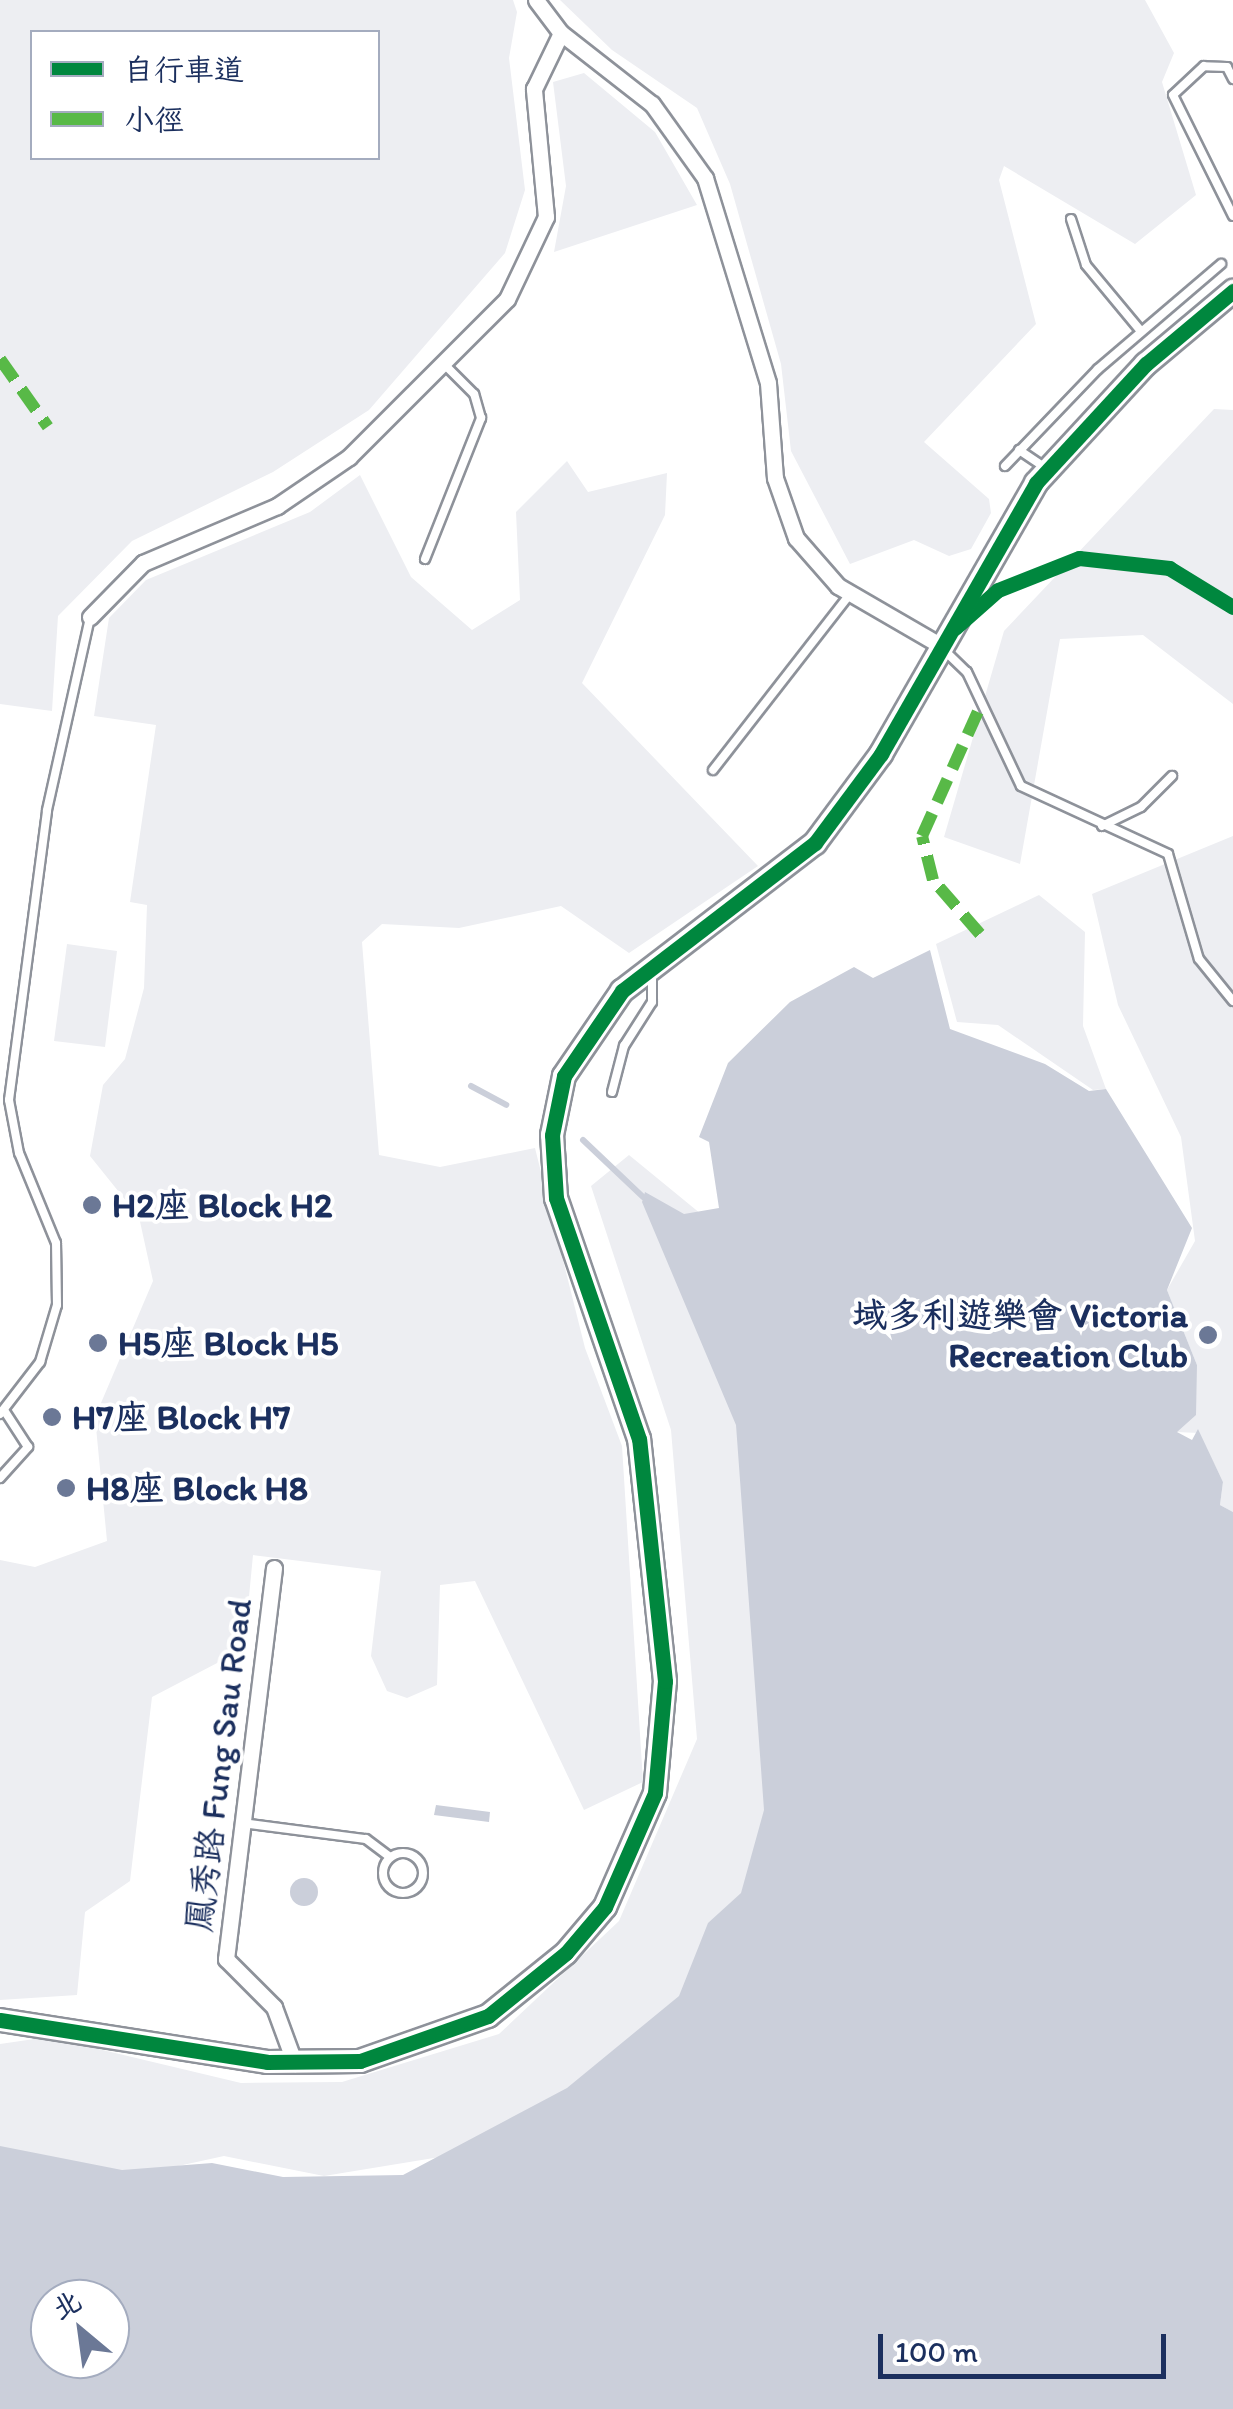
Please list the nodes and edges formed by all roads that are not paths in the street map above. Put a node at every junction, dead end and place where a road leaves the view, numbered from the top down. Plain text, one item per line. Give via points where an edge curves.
1 (536, 0) edge
2 (561, 33) junction
3 (1233, 79) edge
4 (1233, 216) edge
5 (1071, 219) dead end
6 (1222, 264) dead end
7 (1233, 291) edge
8 (1140, 330) junction
9 (444, 365) junction
10 (1020, 450) junction
11 (1005, 466) dead end
12 (1048, 470) junction
13 (425, 560) dead end
14 (850, 594) junction
15 (90, 618) joint
16 (938, 644) junction
17 (712, 770) dead end
18 (1172, 776) dead end
19 (1102, 826) junction
20 (649, 967) junction
21 (1233, 1001) edge
22 (612, 1092) dead end
23 (2, 1412) edge
24 (0, 1478) edge
25 (274, 1568) dead end
26 (242, 1823) junction
27 (390, 1858) junction
28 (0, 2020) edge
29 (294, 2064) junction

1 - 2 street
2 - 9 street via 534,89 549,186 538,246 507,299
2 - 14 street via 652,104 694,158 765,368 786,520 808,556
3 - 4 lane via 1227,67 1204,66 1173,96
5 - 8 lane via 1086,265
6 - 8 lane
7 - 12 street via 1146,364
8 - 10 lane
9 - 13 lane via 474,394 481,418
9 - 15 street via 314,483 143,563
10 - 11 lane
10 - 12 lane
12 - 16 street
14 - 16 street
14 - 17 lane
15 - 23 lane via 47,810 10,1100 18,1154 56,1242 58,1305 40,1362
16 - 19 lane via 967,672 1021,786
16 - 20 street via 881,754 815,842
18 - 19 lane via 1141,808
19 - 21 lane via 1168,854 1200,959
20 - 22 lane via 652,1002 627,1039
20 - 29 street via 575,1050 551,1150 562,1225 630,1406 645,1475 666,1705 649,1812 605,1907 512,2000 408,2050
23 - 24 lane via 28,1448
25 - 26 street, 鳳秀路 Fung Sau Road
26 - 27 lane via 366,1839
26 - 29 street, 鳳秀路 Fung Sau Road via 226,1960 274,2007
27 - 27 lane via 418,1861 415,1890 386,1886
28 - 29 street

